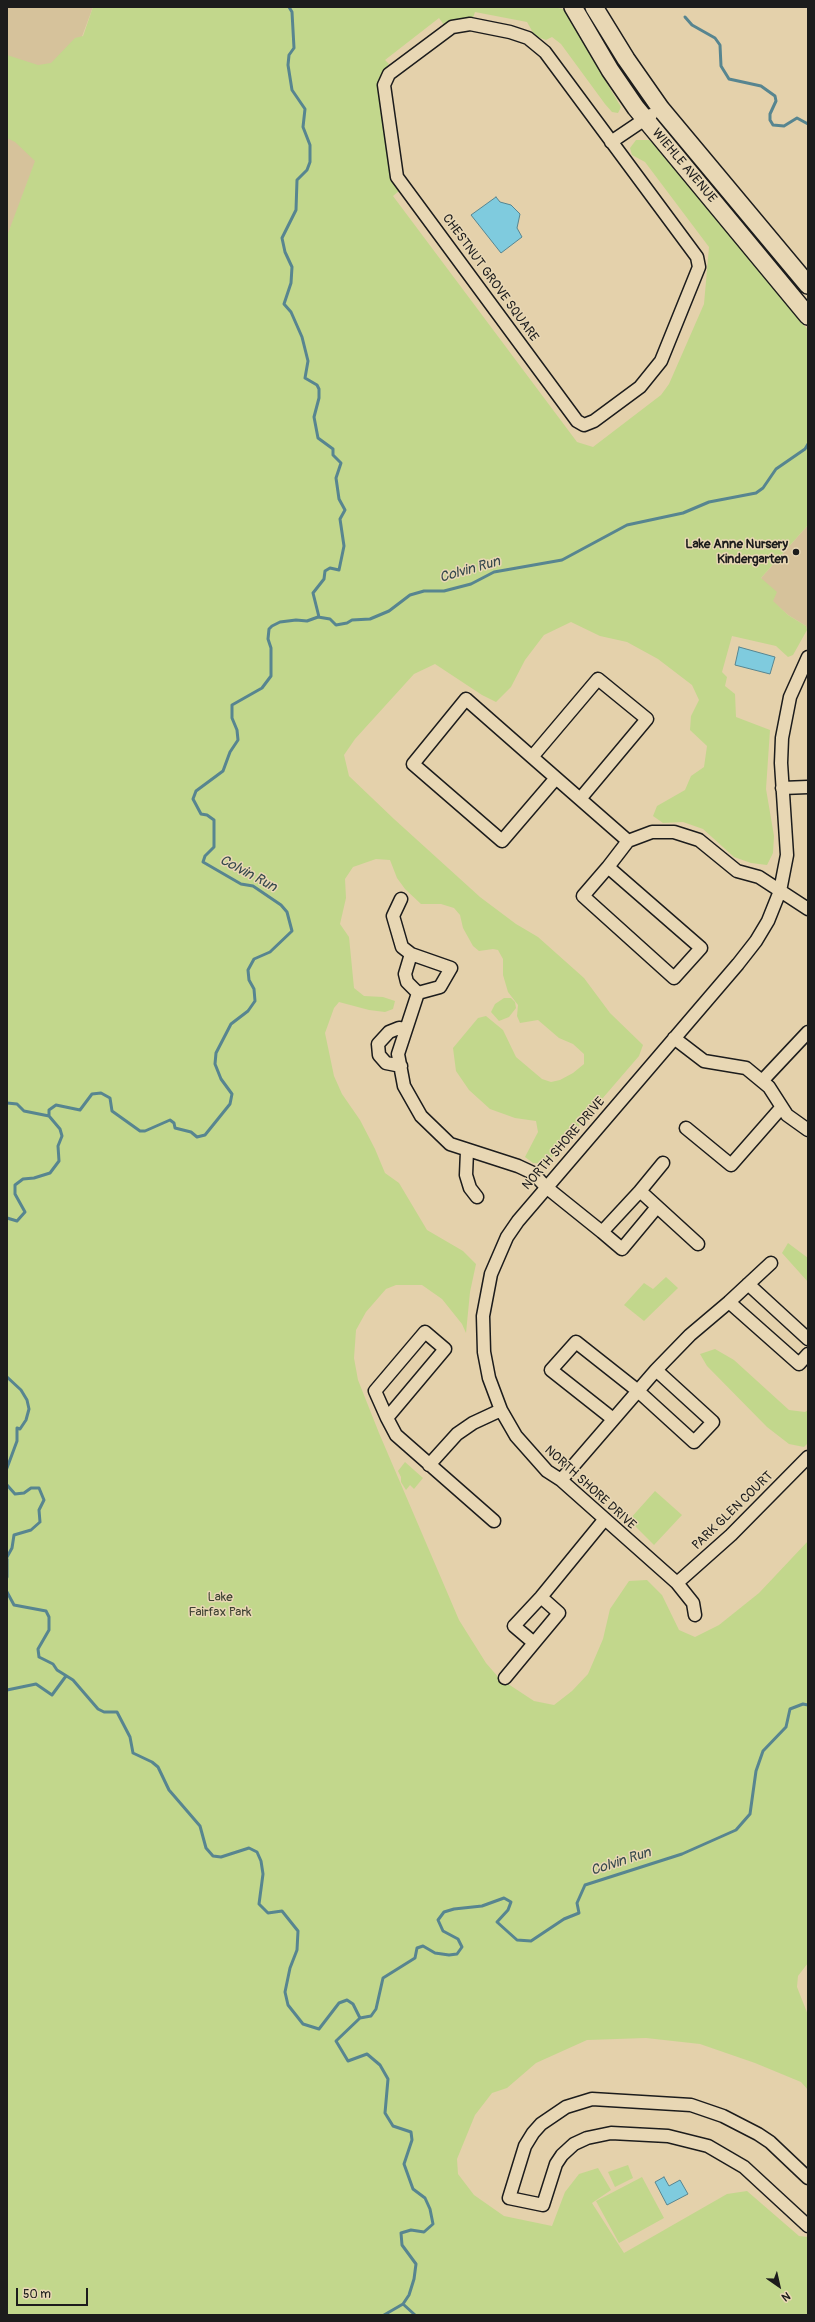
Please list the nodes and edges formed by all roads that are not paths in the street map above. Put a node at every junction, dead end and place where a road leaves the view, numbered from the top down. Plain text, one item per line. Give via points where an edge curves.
1 (573, 7) edge
2 (594, 7) edge
3 (661, 109) junction
4 (645, 119) junction
5 (611, 142) junction
6 (808, 285) edge
7 (808, 316) edge
8 (808, 657) edge
9 (532, 757) junction
10 (556, 778) junction
11 (808, 787) edge
12 (782, 788) junction
13 (580, 799) junction
14 (628, 841) junction
15 (608, 867) junction
16 (780, 891) junction
17 (401, 899) dead end
18 (808, 909) edge
19 (411, 954) junction
20 (418, 993) junction
21 (406, 1029) junction
22 (808, 1032) edge
23 (674, 1038) junction
24 (401, 1066) junction
25 (762, 1081) junction
26 (781, 1108) junction
27 (686, 1128) dead end
28 (808, 1130) edge
29 (468, 1151) junction
30 (662, 1163) dead end
31 (546, 1186) junction
32 (640, 1191) junction
33 (476, 1197) dead end
34 (657, 1207) junction
35 (602, 1232) junction
36 (698, 1244) dead end
37 (771, 1263) dead end
38 (748, 1284) junction
39 (729, 1302) junction
40 (808, 1339) edge
41 (808, 1354) edge
42 (656, 1370) junction
43 (638, 1391) junction
44 (501, 1410) junction
45 (387, 1418) junction
46 (613, 1419) junction
47 (808, 1457) edge
48 (429, 1465) junction
49 (561, 1480) junction
50 (604, 1520) junction
51 (494, 1521) dead end
52 (676, 1584) junction
53 (541, 1598) junction
54 (695, 1615) dead end
55 (534, 1643) junction
56 (505, 1678) dead end
57 (808, 2178) edge
58 (808, 2226) edge

1 - 4 main road, WIEHLE AVENUE via 610,70
2 - 3 main road, WIEHLE AVENUE
3 - 4 street
3 - 6 main road, WIEHLE AVENUE
4 - 5 street
4 - 7 main road, WIEHLE AVENUE
5 - 5 street, CHESTNUT GROVE SQUARE via 545,52 528,38 510,32 470,24 452,27 388,74 384,86 397,177 577,421 584,425 613,408 651,376 661,361 699,267 697,257
8 - 12 street, NORTH SHORE DRIVE via 797,679 785,716 781,747
9 - 10 street
9 - 10 street via 466,699 413,764 502,841
9 - 13 street via 598,679 647,719
10 - 13 street
11 - 12 street
12 - 16 street, NORTH SHORE DRIVE via 787,855
13 - 14 street
14 - 15 street
14 - 16 street via 652,832 680,834 698,840 737,871 759,877
15 - 15 street via 701,948 674,978 583,896
16 - 18 street
16 - 23 street, NORTH SHORE DRIVE via 768,921 756,941
17 - 19 street via 393,916 402,947
19 - 20 street via 405,974 407,982
19 - 20 street via 451,968 440,988
20 - 21 street
21 - 24 street via 398,1054
21 - 24 street via 399,1028 389,1032 378,1044 379,1055 386,1063
22 - 25 street
23 - 25 street via 704,1062 746,1068
23 - 31 street, NORTH SHORE DRIVE
24 - 29 street via 404,1086 421,1116 450,1144
25 - 26 street via 769,1087
26 - 27 street via 731,1165
26 - 28 street
29 - 31 street via 518,1166 533,1173
29 - 33 street via 466,1175
30 - 32 street
31 - 35 street
31 - 44 street, NORTH SHORE DRIVE via 507,1237 491,1274 486,1295 483,1330 485,1358 489,1378
32 - 34 street
32 - 35 street
34 - 35 street via 622,1249
34 - 36 street
37 - 38 street
38 - 39 street
38 - 40 street
39 - 41 street via 799,1364
39 - 42 street via 690,1335
42 - 43 street
42 - 43 street via 713,1422 694,1442
43 - 46 street
43 - 46 street via 576,1342 551,1370
44 - 48 street via 457,1434
44 - 49 street, NORTH SHORE DRIVE via 531,1454 547,1471
45 - 45 street via 445,1349 425,1332 375,1391
45 - 48 street via 396,1435
46 - 49 street
47 - 52 street, PARK GLEN COURT via 731,1535
48 - 51 street
49 - 50 street, NORTH SHORE DRIVE
50 - 52 street, NORTH SHORE DRIVE
50 - 53 street
52 - 54 street, NORTH SHORE DRIVE via 693,1603
53 - 55 street via 559,1613
53 - 55 street via 514,1626
55 - 56 street
57 - 58 street via 764,2138 723,2116 691,2105 592,2099 566,2107 541,2124 533,2133 525,2146 510,2198 543,2205 556,2164 574,2144 587,2138 610,2133 668,2136 708,2146 726,2156 753,2174

